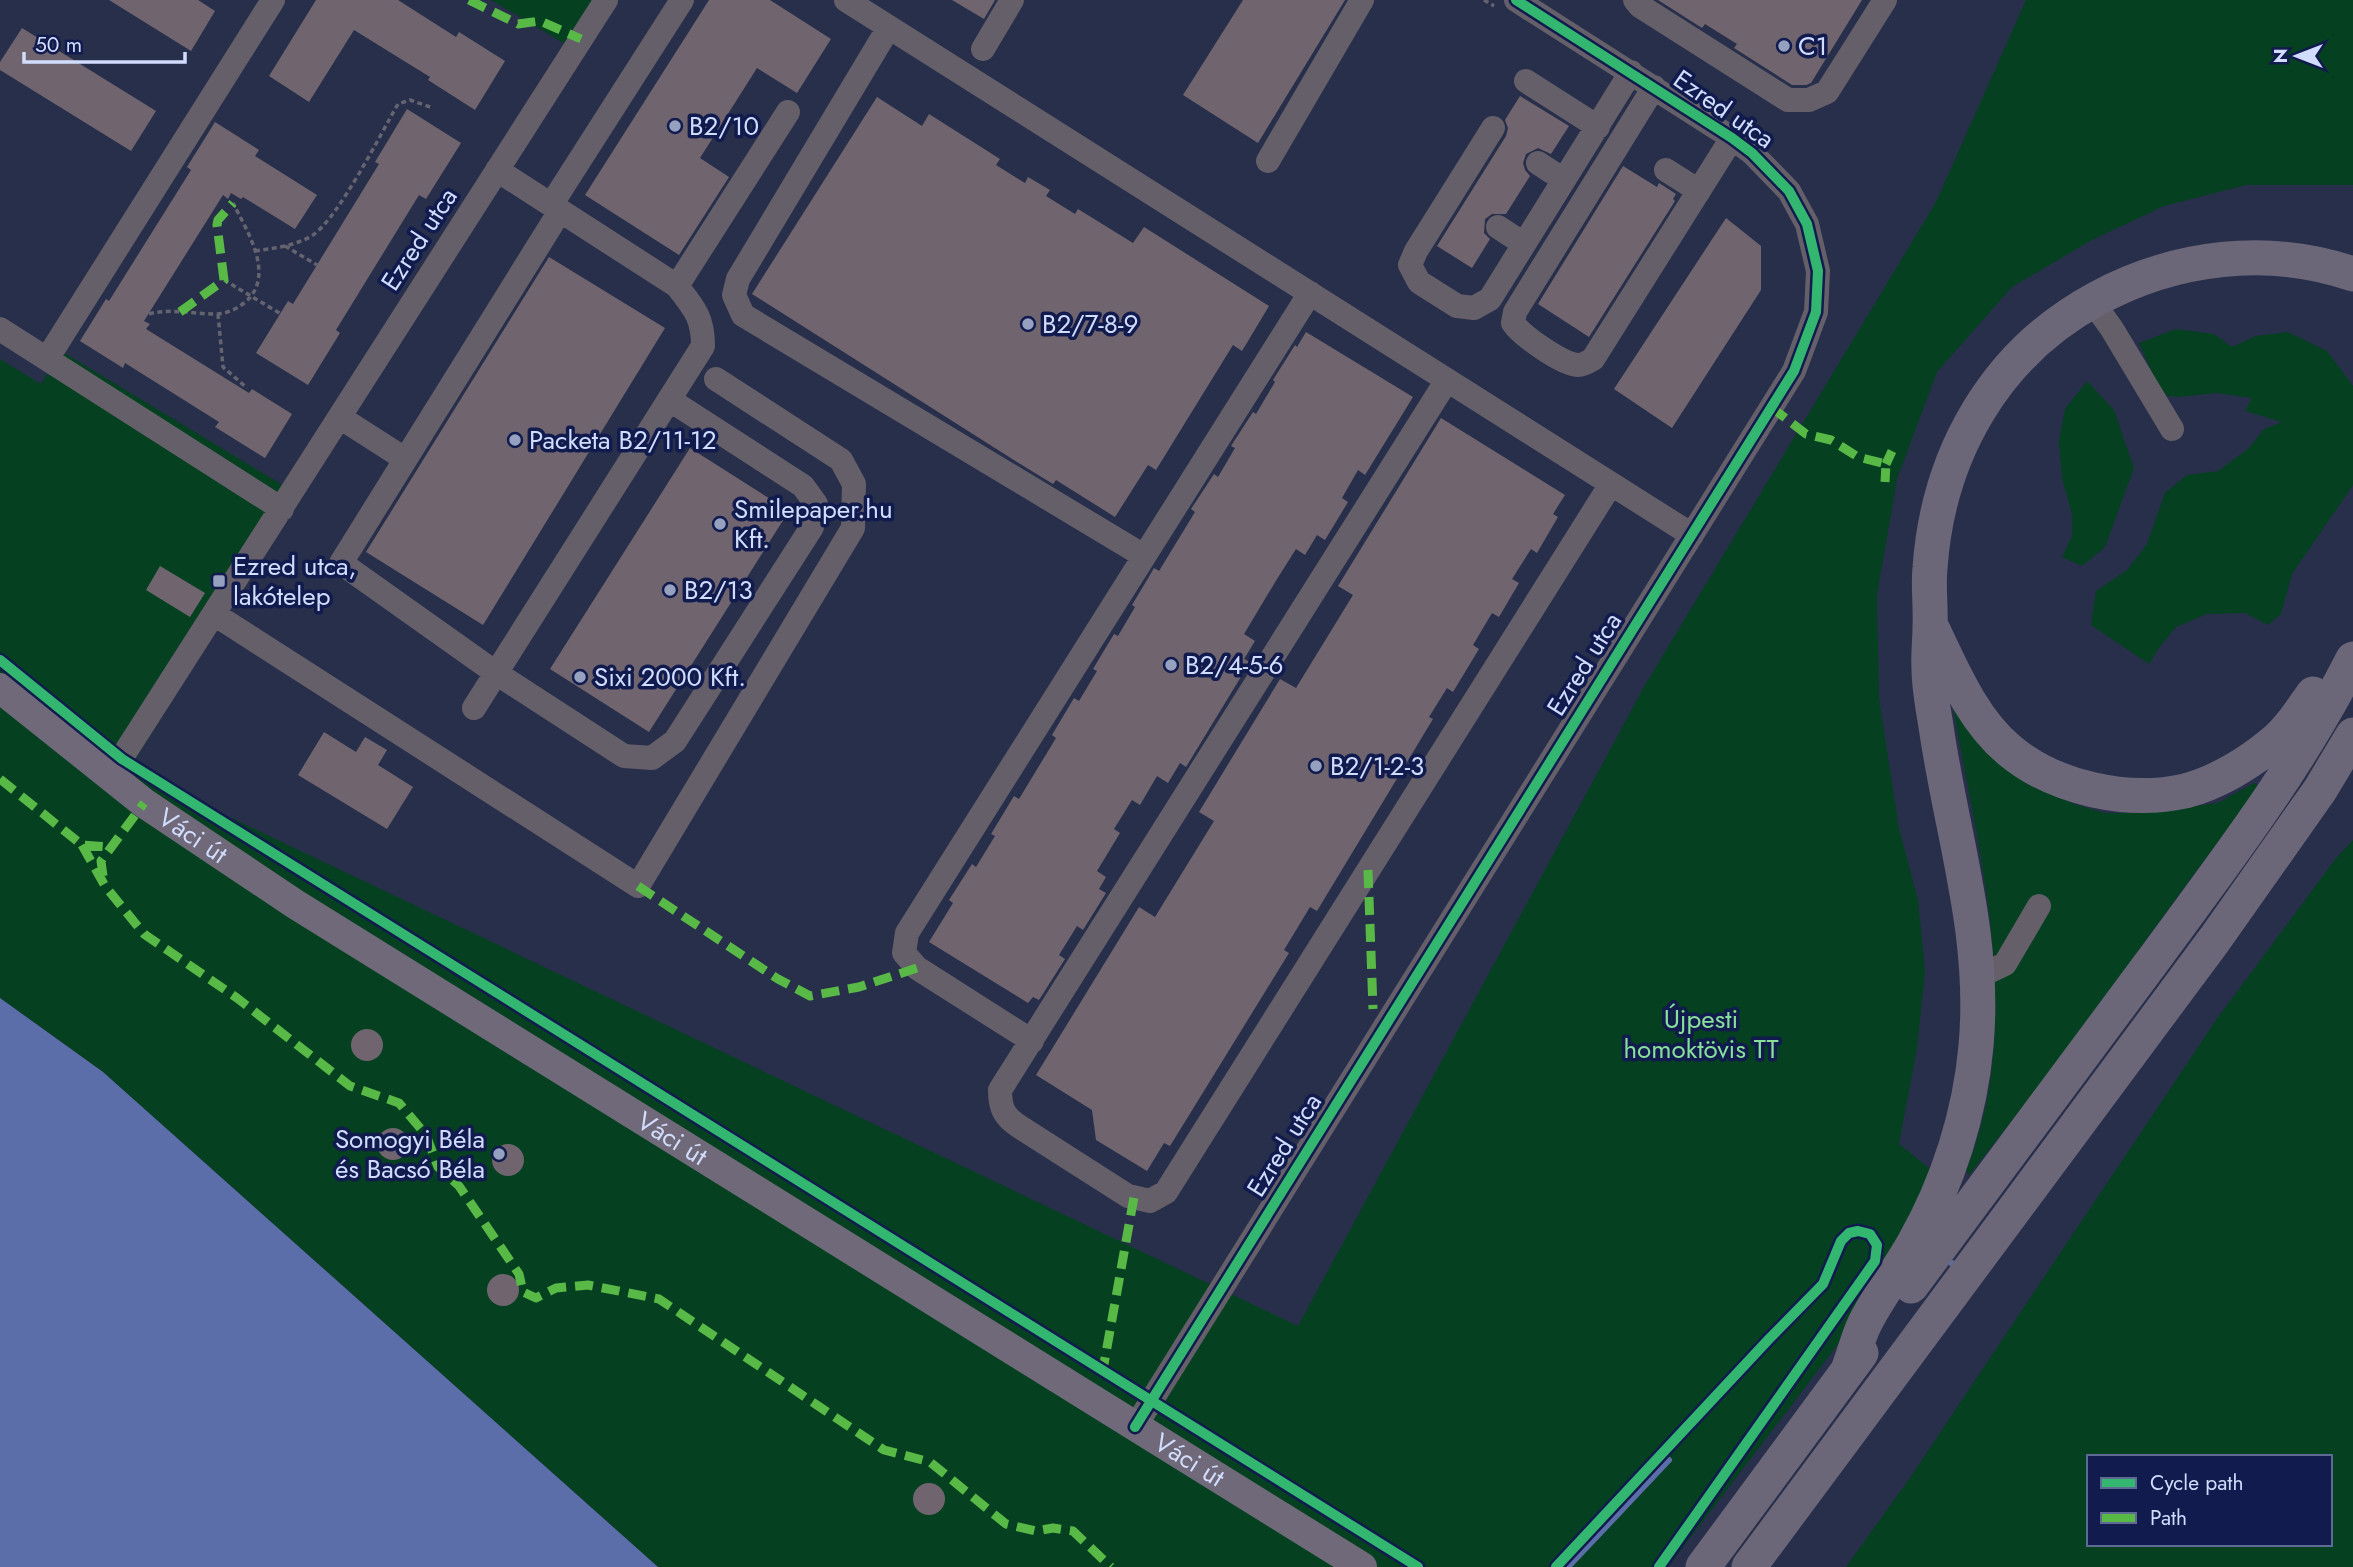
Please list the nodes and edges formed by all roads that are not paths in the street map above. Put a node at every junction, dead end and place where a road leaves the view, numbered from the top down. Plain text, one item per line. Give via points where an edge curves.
1 (273, 0) edge
2 (606, 0) edge
3 (682, 0) edge
4 (1012, 0) edge
5 (1362, 0) edge
6 (1516, 0) edge
7 (1635, 0) edge
8 (1885, 0) edge
9 (862, 4) edge
10 (1545, 8) edge
11 (889, 27) junction
12 (983, 49) dead end
13 (1631, 72) junction
14 (1526, 81) dead end
15 (1654, 87) junction
16 (788, 112) dead end
17 (1598, 127) junction
18 (1493, 128) dead end
19 (1732, 138) junction
20 (1268, 160) dead end
21 (1538, 163) dead end
22 (497, 170) junction
23 (1666, 170) dead end
24 (1564, 180) junction
25 (1699, 191) junction
26 (555, 208) junction
27 (1498, 227) dead end
28 (1524, 244) junction
29 (2353, 274) edge
30 (677, 286) junction
31 (1310, 293) junction
32 (2092, 302) junction
33 (0, 329) edge
34 (47, 359) junction
35 (716, 379) dead end
36 (1447, 380) junction
37 (670, 400) junction
38 (341, 418) junction
39 (2172, 429) dead end
40 (405, 459) junction
41 (1611, 484) junction
42 (282, 509) junction
43 (1692, 535) junction
44 (1144, 556) junction
45 (214, 614) junction
46 (1931, 624) junction
47 (2353, 650) edge
48 (2353, 659) edge
49 (496, 673) junction
50 (0, 688) edge
51 (474, 708) dead end
52 (2353, 735) edge
53 (2353, 775) edge
54 (110, 776) junction
55 (2039, 906) dead end
56 (2215, 939) junction
57 (1978, 977) junction
58 (1032, 1041) junction
59 (1848, 1370) junction
60 (1135, 1427) junction
61 (1362, 1567) edge
62 (1703, 1567) edge
63 (1749, 1567) edge

1 - 34 street
2 - 22 street, Ezred utca
3 - 26 street
4 - 12 street
5 - 20 street
6 - 10 street, Ezred utca
7 - 8 street via 1788,100 1809,100 1826,92
9 - 11 street
10 - 13 street, Ezred utca
11 - 31 street
11 - 44 street via 738,279 734,295 743,314
13 - 15 street, Ezred utca
13 - 17 street
14 - 17 street
15 - 19 street, Ezred utca
15 - 25 street via 1515,312 1513,323 1520,333 1569,364 1582,365 1593,359
16 - 30 street
17 - 24 street
18 - 28 street via 1410,265 1419,282 1457,306 1475,308 1489,299
19 - 25 street
19 - 43 street, Ezred utca via 1789,191 1807,224 1818,271 1816,312 1794,371
21 - 24 street
22 - 26 street
22 - 38 street, Ezred utca
23 - 25 street
24 - 28 street
26 - 30 street
26 - 40 street
27 - 28 street
29 - 32 highway via 2328,265 2283,259 2230,258 2166,269 2126,283
30 - 37 street via 698,313 703,346
31 - 36 street
31 - 44 street
32 - 39 street
32 - 46 highway via 2062,318 2032,344 2000,378 1975,416 1954,458 1938,508 1930,568
33 - 34 street
34 - 42 street
35 - 45 street via 841,460 854,484 853,528 638,886
36 - 41 street
36 - 58 street
37 - 49 street
37 - 49 street via 803,486 816,504 812,527 675,741 652,758 624,756
38 - 40 street
38 - 42 street, Ezred utca
40 - 49 street via 341,564
41 - 43 street
41 - 58 street via 1166,1192 1150,1201 1128,1195 1009,1120 1000,1106 1000,1090
42 - 45 street, Ezred utca
43 - 60 street, Ezred utca
44 - 58 street via 907,933 904,953 917,968
45 - 54 street, Ezred utca
46 - 47 highway via 1977,715 2009,750 2038,770 2100,793 2184,791 2250,760 2275,742
46 - 57 highway via 1929,670 1937,736 1974,928
48 - 59 highway via 2296,758 2218,872
49 - 51 street
50 - 54 main road, Váci út
52 - 56 highway
53 - 56 highway via 2266,888
54 - 60 main road, Váci út via 295,904
55 - 57 street via 2004,964
56 - 63 highway
57 - 59 highway via 1976,1051 1968,1100 1946,1177 1915,1242 1864,1324
59 - 62 highway
60 - 61 main road, Váci út

